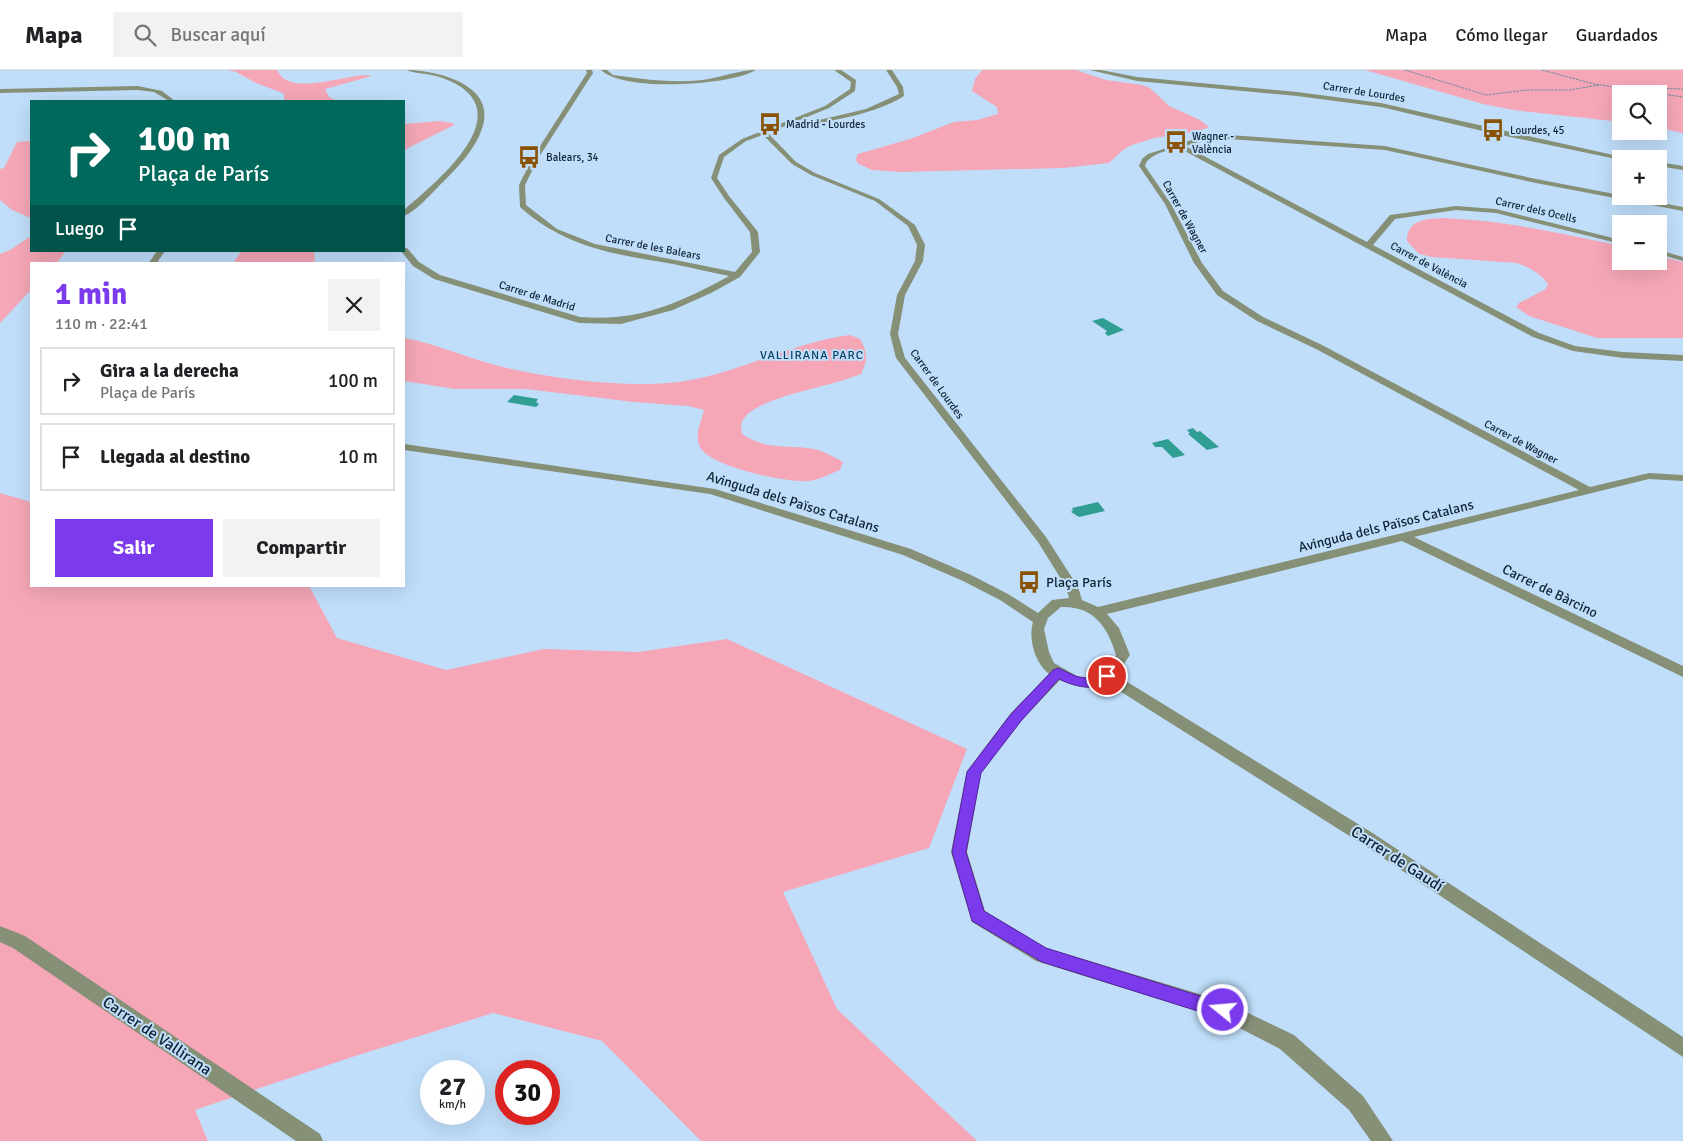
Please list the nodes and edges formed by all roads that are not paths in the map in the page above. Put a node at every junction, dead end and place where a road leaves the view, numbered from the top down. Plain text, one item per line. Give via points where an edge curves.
1 (410, 70) edge
2 (753, 70) edge
3 (837, 70) edge
4 (889, 70) edge
5 (1094, 70) edge
6 (589, 72) edge
7 (605, 72) edge
8 (0, 91) edge
9 (171, 100) edge
10 (765, 133) junction
11 (1180, 145) junction
12 (1612, 156) edge
13 (1667, 165) edge
14 (1683, 168) edge
15 (1683, 210) edge
16 (405, 213) edge
17 (1612, 240) edge
18 (1368, 246) junction
19 (405, 251) edge
20 (1667, 254) edge
21 (1683, 259) edge
22 (737, 275) junction
23 (1683, 358) edge
24 (405, 447) edge
25 (1683, 478) edge
26 (1589, 491) junction
27 (1404, 537) junction
28 (1077, 603) junction
29 (1096, 612) junction
30 (1039, 620) junction
31 (1683, 672) edge
32 (1058, 673) junction
33 (1107, 676) junction
34 (0, 934) edge
35 (1683, 1048) edge
36 (313, 1141) edge
37 (1383, 1141) edge

1 - 16 street via 454,79 480,100 483,114 469,150
2 - 7 street via 719,81 696,84 611,76
3 - 10 street, Carrer de Madrid via 854,81 853,90 827,107
4 - 10 street via 902,95 895,101
5 - 12 street, Carrer de Lourdes via 1137,79 1381,105
6 - 7 street
6 - 22 street, Carrer de les Balears via 536,157 522,185 522,206 535,220 577,242 608,251
8 - 9 street via 138,88 156,90
10 - 22 street, Carrer de Madrid via 744,140 721,156 714,178 754,232 756,252
10 - 28 street, Carrer de Lourdes via 794,162 813,174 877,200 911,226 921,245 919,261 901,296 894,334 902,358 1042,540 1072,587
11 - 15 street, Carrer de Wagner via 1204,138 1229,136 1377,148
11 - 18 street, Carrer de València
11 - 26 street, Carrer de Wagner via 1150,155 1142,166 1168,204 1198,263 1220,293 1260,319
13 - 14 street
17 - 18 street, Carrer dels Ocells via 1496,211 1456,208 1393,217
18 - 23 street, Carrer de València via 1536,335 1573,348
19 - 22 street, Carrer de Madrid via 416,264 438,276 579,320 603,322 621,321 670,308
20 - 21 street
24 - 30 street, Avinguda dels Països Catalans via 711,491 907,552 1004,597
25 - 26 street, Avinguda dels Països Catalans via 1649,476
26 - 27 street, Avinguda dels Països Catalans
27 - 29 street, Avinguda dels Països Catalans
27 - 31 street, Carrer de Bàrcino
28 - 29 street
28 - 30 street via 1057,604
29 - 33 street via 1115,630 1122,655
30 - 32 street via 1038,639 1045,662
32 - 33 street via 1088,683
32 - 37 street via 1016,717 974,772 959,852 978,916 1042,955 1223,1010 1287,1042 1356,1103
33 - 35 street, Carrer de Gaudí via 1365,837
34 - 36 street, Carrer de Vallirana via 19,942

